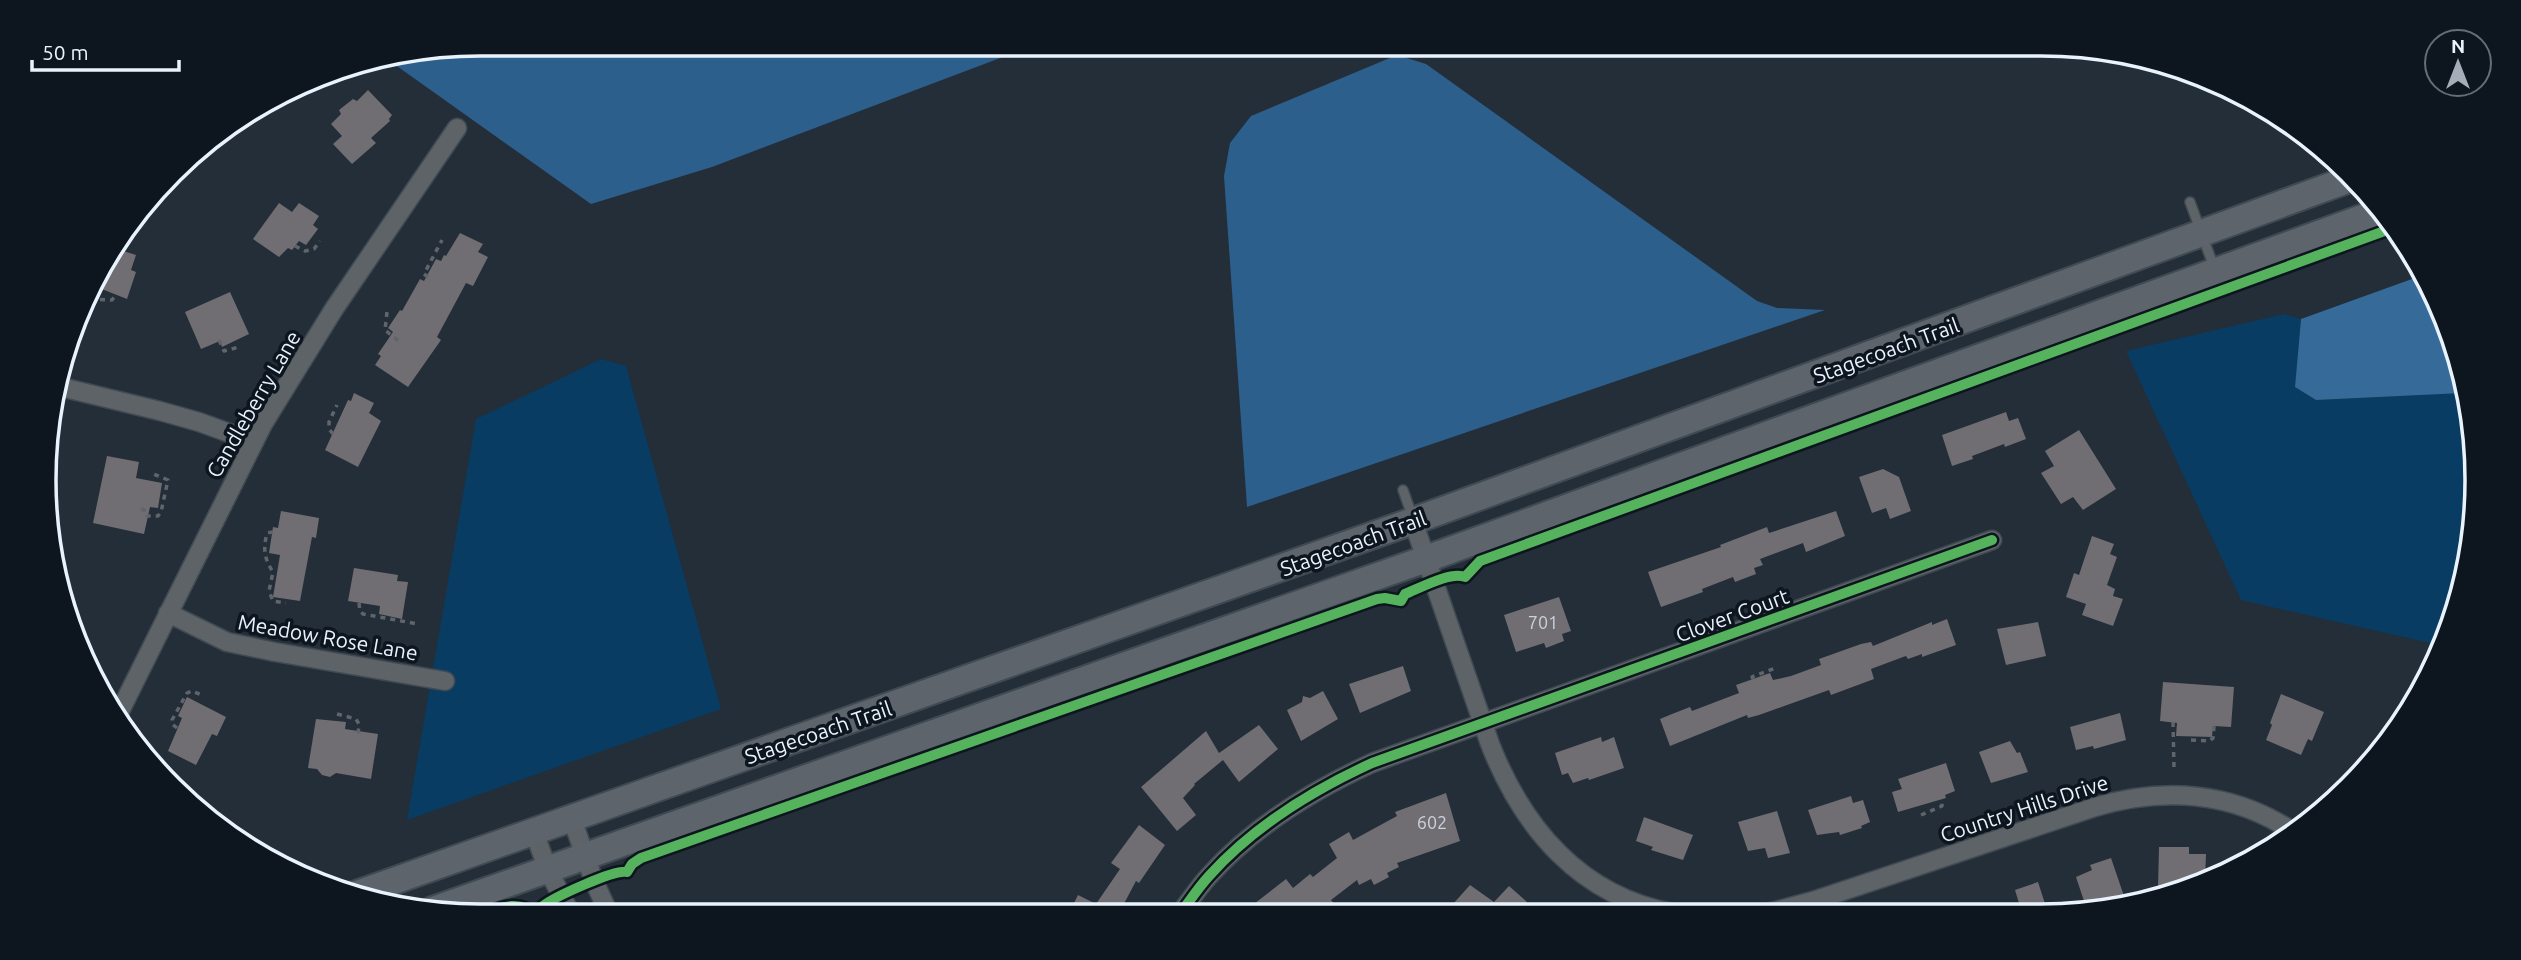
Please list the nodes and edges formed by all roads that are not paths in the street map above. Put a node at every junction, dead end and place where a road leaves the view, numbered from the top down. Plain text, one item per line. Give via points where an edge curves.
1 (457, 128) dead end
2 (2343, 182) edge
3 (2190, 202) dead end
4 (2371, 215) edge
5 (2202, 234) junction
6 (2216, 271) junction
7 (66, 388) edge
8 (254, 442) junction
9 (1404, 490) dead end
10 (1413, 521) junction
11 (1992, 540) dead end
12 (1426, 559) junction
13 (168, 613) junction
14 (444, 681) dead end
15 (122, 707) edge
16 (1484, 724) junction
17 (572, 818) junction
18 (2284, 827) edge
19 (534, 832) junction
20 (586, 856) junction
21 (548, 870) junction
22 (369, 890) edge
23 (453, 903) edge
24 (566, 904) edge
25 (605, 904) edge
26 (1188, 904) edge
27 (1639, 904) edge
28 (1802, 904) edge

1 - 8 street, Candleberry Lane via 334,309
2 - 5 main road, Stagecoach Trail
3 - 5 lane
4 - 6 main road, Stagecoach Trail
5 - 6 lane
5 - 10 main road, Stagecoach Trail
6 - 12 main road, Stagecoach Trail
7 - 8 street via 173,414
8 - 13 street, Candleberry Lane
9 - 10 lane
10 - 12 street
10 - 17 main road, Stagecoach Trail
11 - 16 street, Clover Court
12 - 16 street
12 - 20 main road, Stagecoach Trail
13 - 14 street, Meadow Rose Lane via 227,642
13 - 15 street, Candleberry Lane
16 - 26 street, Clover Court via 1372,763 1287,808 1209,876
16 - 27 street via 1511,792 1548,844 1604,887
17 - 19 main road, Stagecoach Trail
17 - 20 street
18 - 28 street, Country Hills Drive via 2254,810 2219,800 2142,796 2095,807
19 - 21 street
19 - 22 main road, Stagecoach Trail
20 - 21 main road, Stagecoach Trail
20 - 25 street
21 - 23 main road, Stagecoach Trail
21 - 24 street

